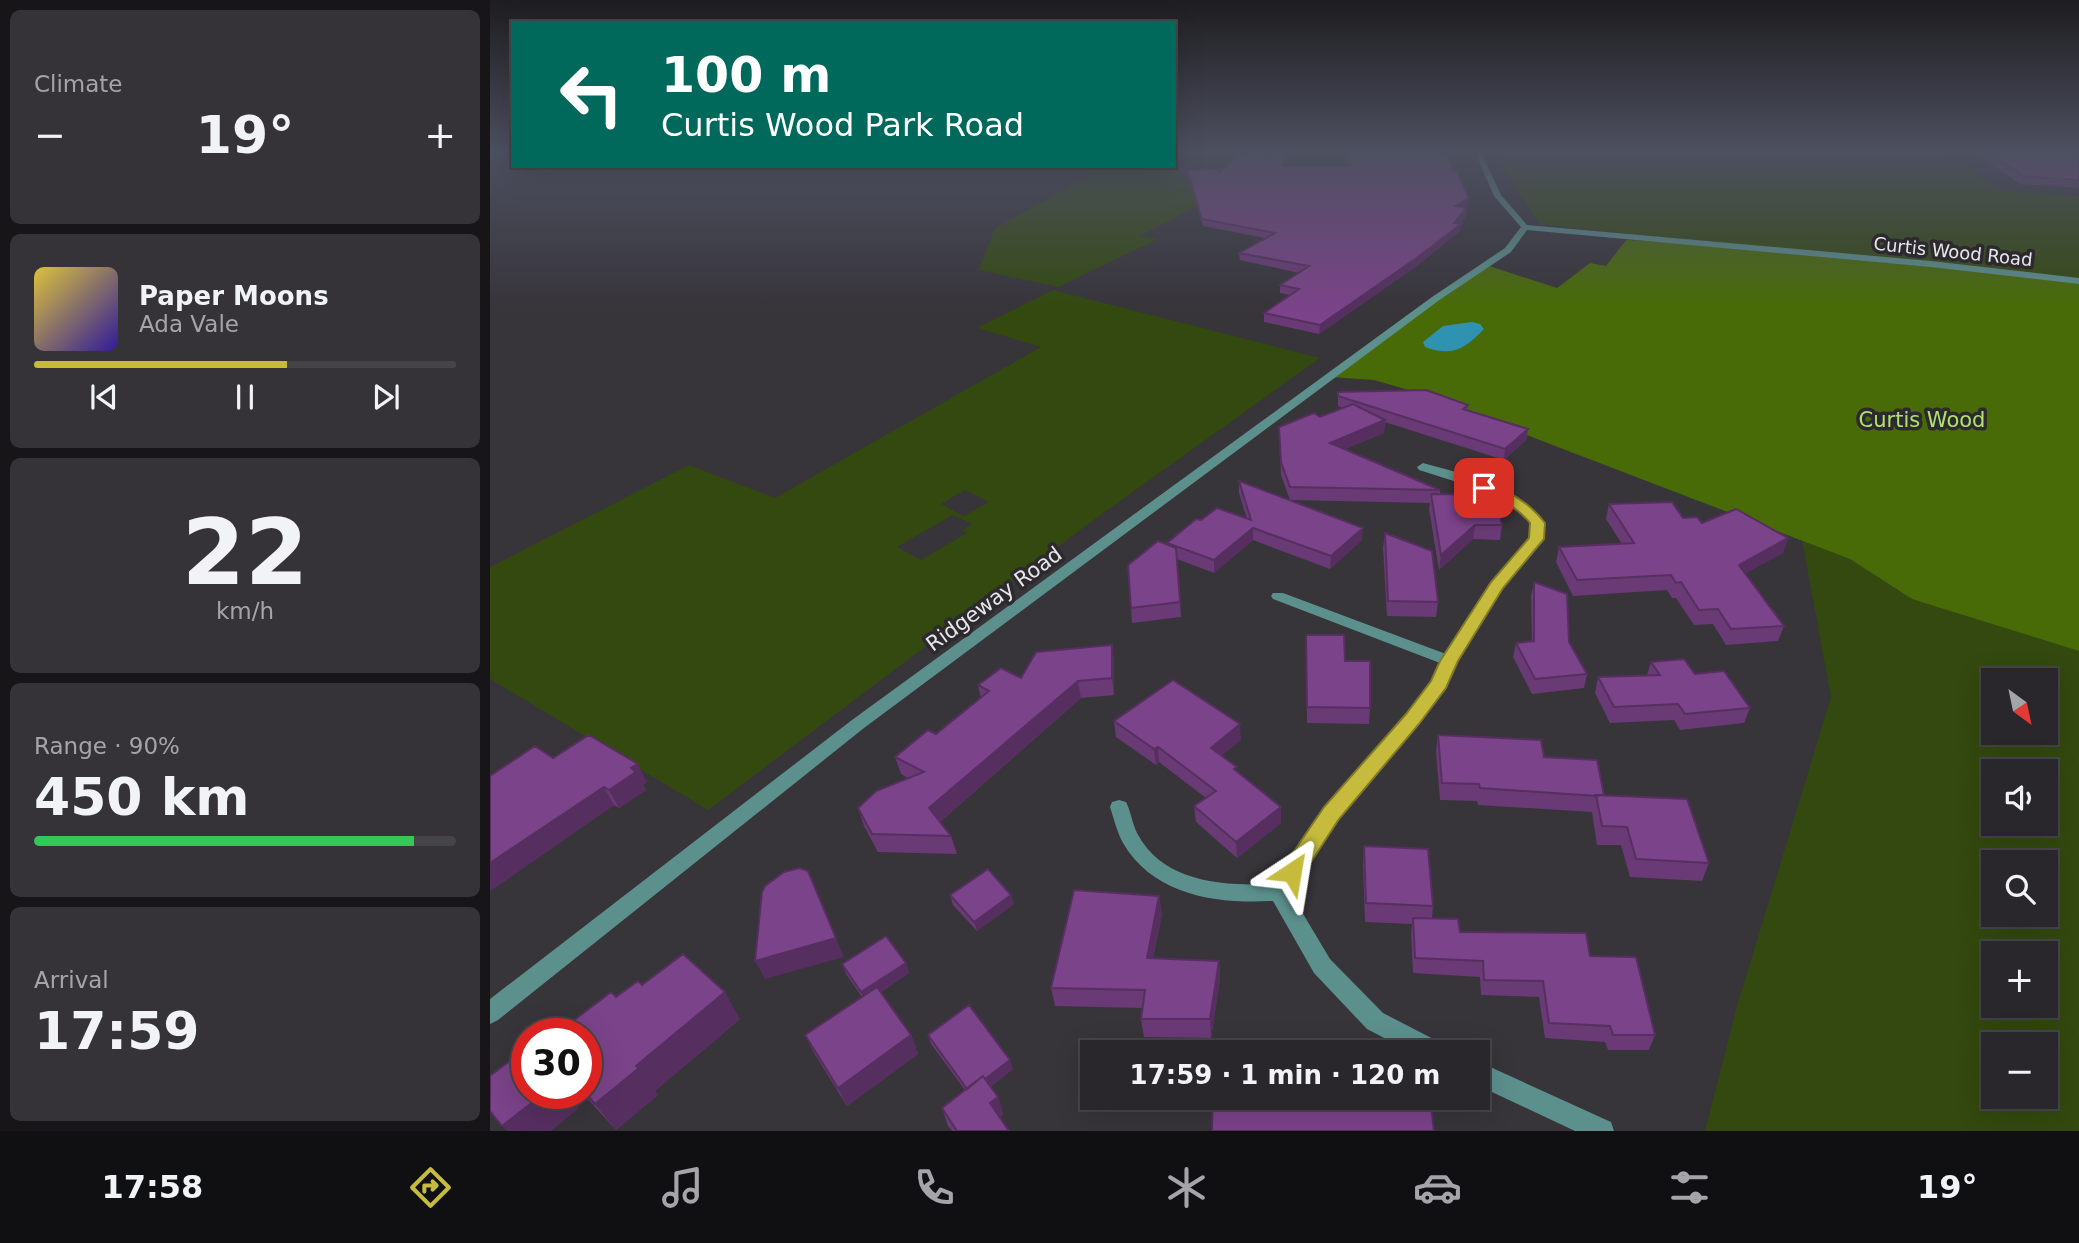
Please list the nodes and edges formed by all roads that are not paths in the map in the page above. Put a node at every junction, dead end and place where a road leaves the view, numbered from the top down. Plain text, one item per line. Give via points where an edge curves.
1 (1506, 205) edge
2 (1528, 227) junction
3 (2079, 281) edge
4 (1423, 467) dead end
5 (1278, 596) dead end
6 (1449, 661) junction
7 (1119, 807) dead end
8 (1279, 892) junction
9 (490, 1013) edge
10 (1412, 1040) edge
11 (1490, 1079) edge
12 (1602, 1131) edge

1 - 2 street
2 - 3 street, Curtis Wood Road
2 - 9 street, Ridgeway Road via 1507,250 858,724
4 - 6 street via 1504,495 1538,523 1536,539 1496,585
5 - 6 street
6 - 8 street via 1439,683 1332,813
7 - 8 street via 1129,836 1145,860 1173,880 1203,890
8 - 10 street via 1322,966 1375,1021
11 - 12 street

